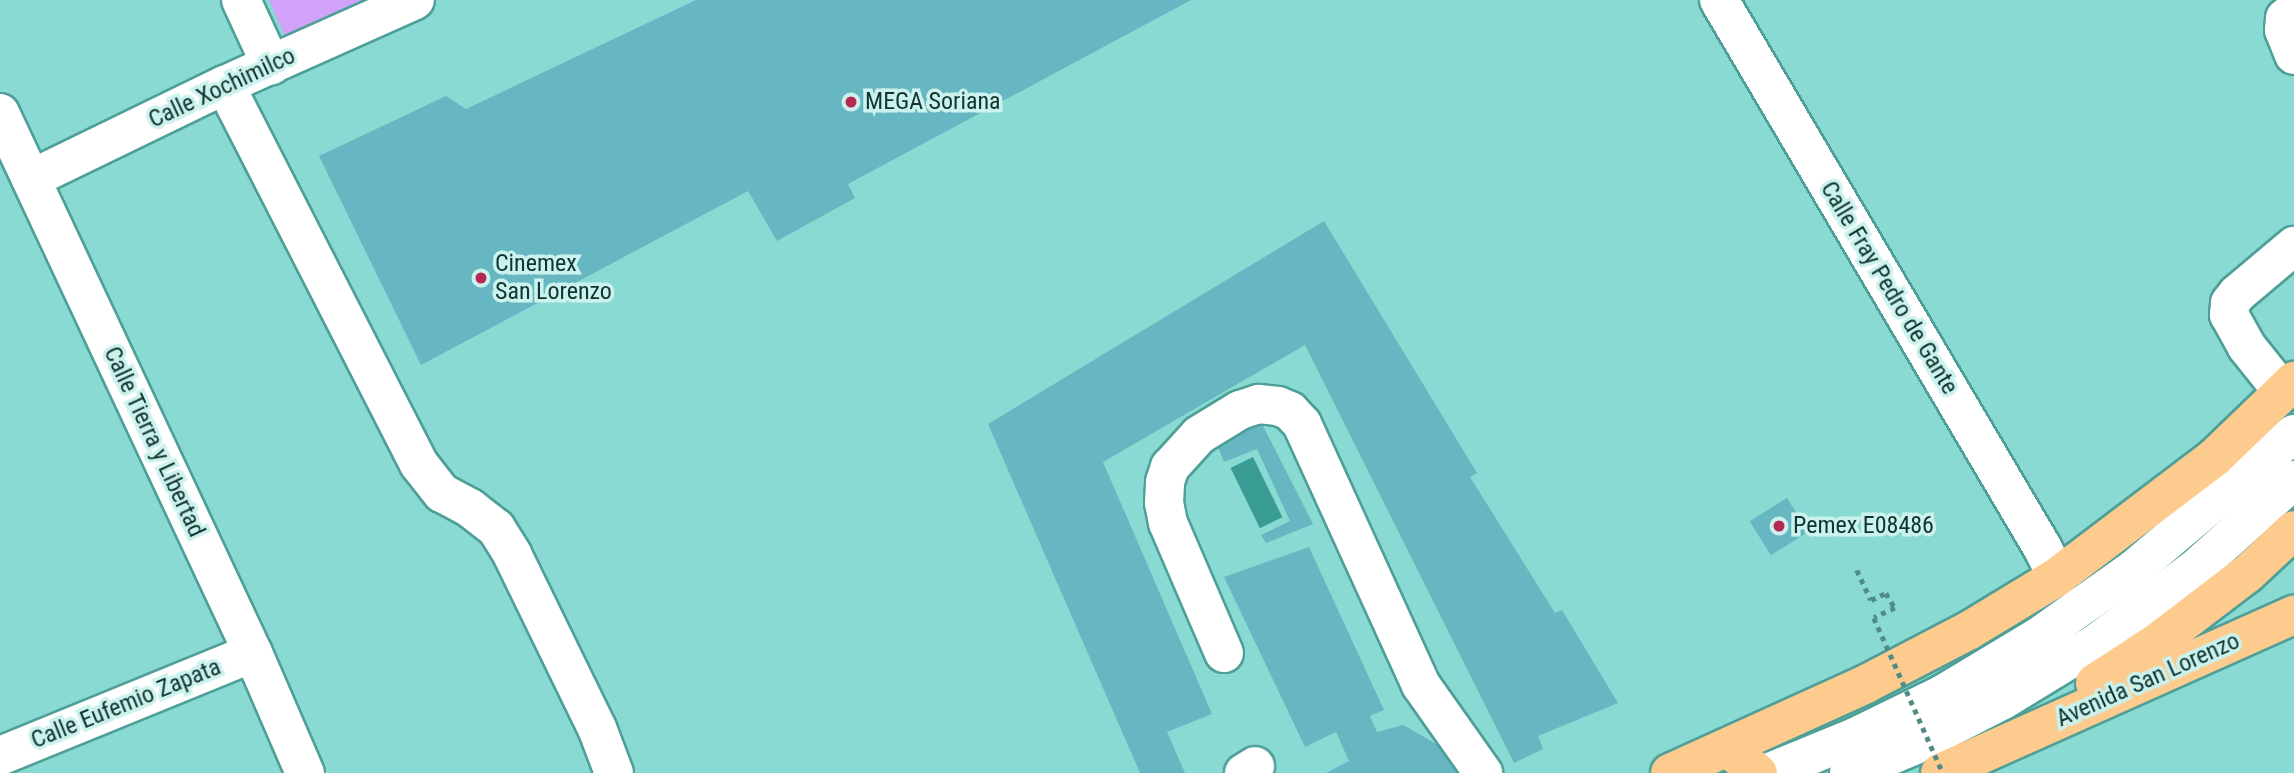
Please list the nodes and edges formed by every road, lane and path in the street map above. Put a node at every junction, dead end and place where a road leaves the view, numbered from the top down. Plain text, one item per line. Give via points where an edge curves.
1 (240, 0) edge
2 (415, 0) edge
3 (1719, 0) edge
4 (2294, 11) edge
5 (2294, 55) edge
6 (271, 65) junction
7 (225, 85) junction
8 (0, 113) edge
9 (31, 179) junction
10 (2294, 246) edge
11 (2288, 386) edge
12 (2294, 434) edge
13 (2294, 480) edge
14 (2294, 530) edge
15 (1857, 570) dead end
16 (2057, 577) junction
17 (2293, 617) edge
18 (253, 653) junction
19 (1224, 653) dead end
20 (1728, 748) junction
21 (0, 756) edge
22 (2005, 758) edge
23 (305, 773) edge
24 (614, 773) edge
25 (1483, 773) edge
26 (1670, 773) edge
27 (1758, 773) edge
28 (1767, 773) edge
29 (1849, 773) edge
30 (1942, 773) edge

1 - 6 street
2 - 6 street, Calle Xochimilco
3 - 16 street, Calle Fray Pedro de Gante
4 - 5 street via 2286,18 2284,30
6 - 7 street, Calle Xochimilco
7 - 9 street, Calle Xochimilco
7 - 24 street via 419,464 442,493 496,528 512,554 597,728
8 - 9 street, Calle Tierra y Libertad
9 - 18 street, Calle Tierra y Libertad
10 - 11 street via 2237,294 2229,315 2247,346
11 - 16 main road via 2215,457
12 - 28 street via 2134,569 2038,637 1943,694
13 - 29 street via 2195,569 2098,642 2003,700
14 - 22 main road via 2247,575
15 - 30 path, bridge via 1871,600 1886,593 1895,608 1874,618
16 - 20 main road via 1968,631
17 - 22 main road, Avenida San Lorenzo
18 - 21 street, Calle Eufemio Zapata
18 - 23 street, Calle Tierra y Libertad
19 - 25 street via 1168,523 1165,482 1170,467 1199,435 1240,410 1278,405 1302,424 1421,685
20 - 26 main road
20 - 27 main road
22 - 30 main road

